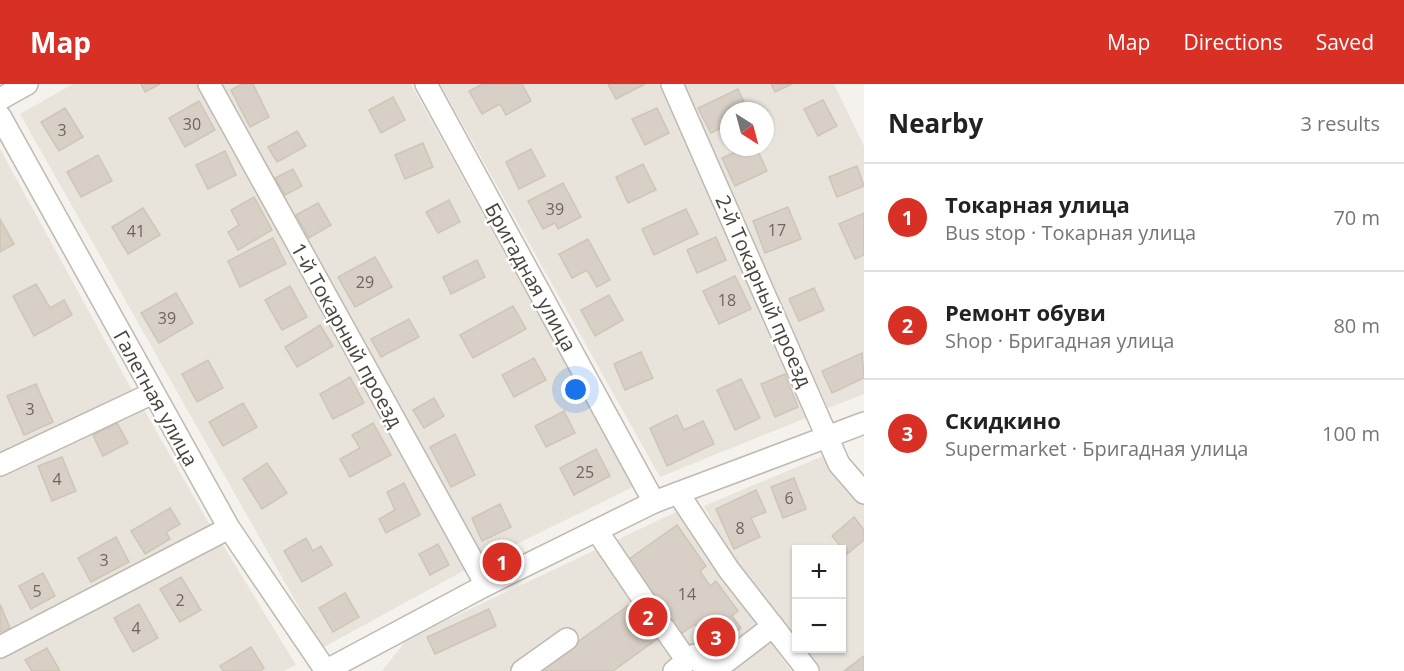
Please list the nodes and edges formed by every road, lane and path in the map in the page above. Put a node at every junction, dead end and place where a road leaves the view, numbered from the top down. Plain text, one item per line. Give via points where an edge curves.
1 (27, 84) edge
2 (209, 84) edge
3 (426, 84) edge
4 (672, 84) edge
5 (0, 99) edge
6 (0, 116) edge
7 (153, 393) junction
8 (864, 423) edge
9 (829, 436) junction
10 (0, 465) edge
11 (678, 493) junction
12 (864, 493) edge
13 (654, 502) junction
14 (229, 528) junction
15 (597, 531) junction
16 (486, 585) junction
17 (773, 626) junction
18 (567, 639) dead end
19 (0, 647) edge
20 (681, 666) edge
21 (326, 671) edge
22 (522, 671) edge
23 (707, 671) edge
24 (714, 671) edge
25 (808, 671) edge

1 - 5 street
2 - 16 street, 1-й Токарный проезд
3 - 13 street, Бригадная улица
4 - 9 street, 2-й Токарный проезд
6 - 7 street, Галетная улица
7 - 10 street
7 - 14 street, Галетная улица
8 - 9 street
9 - 11 street
9 - 12 street, 2-й Токарный проезд via 839,464
11 - 13 street
11 - 17 street via 729,570
13 - 15 street
14 - 19 street
14 - 21 street, Галетная улица
15 - 16 street
15 - 20 street via 660,623
16 - 21 street
17 - 24 street
17 - 25 street
18 - 22 street
20 - 23 street via 696,656

